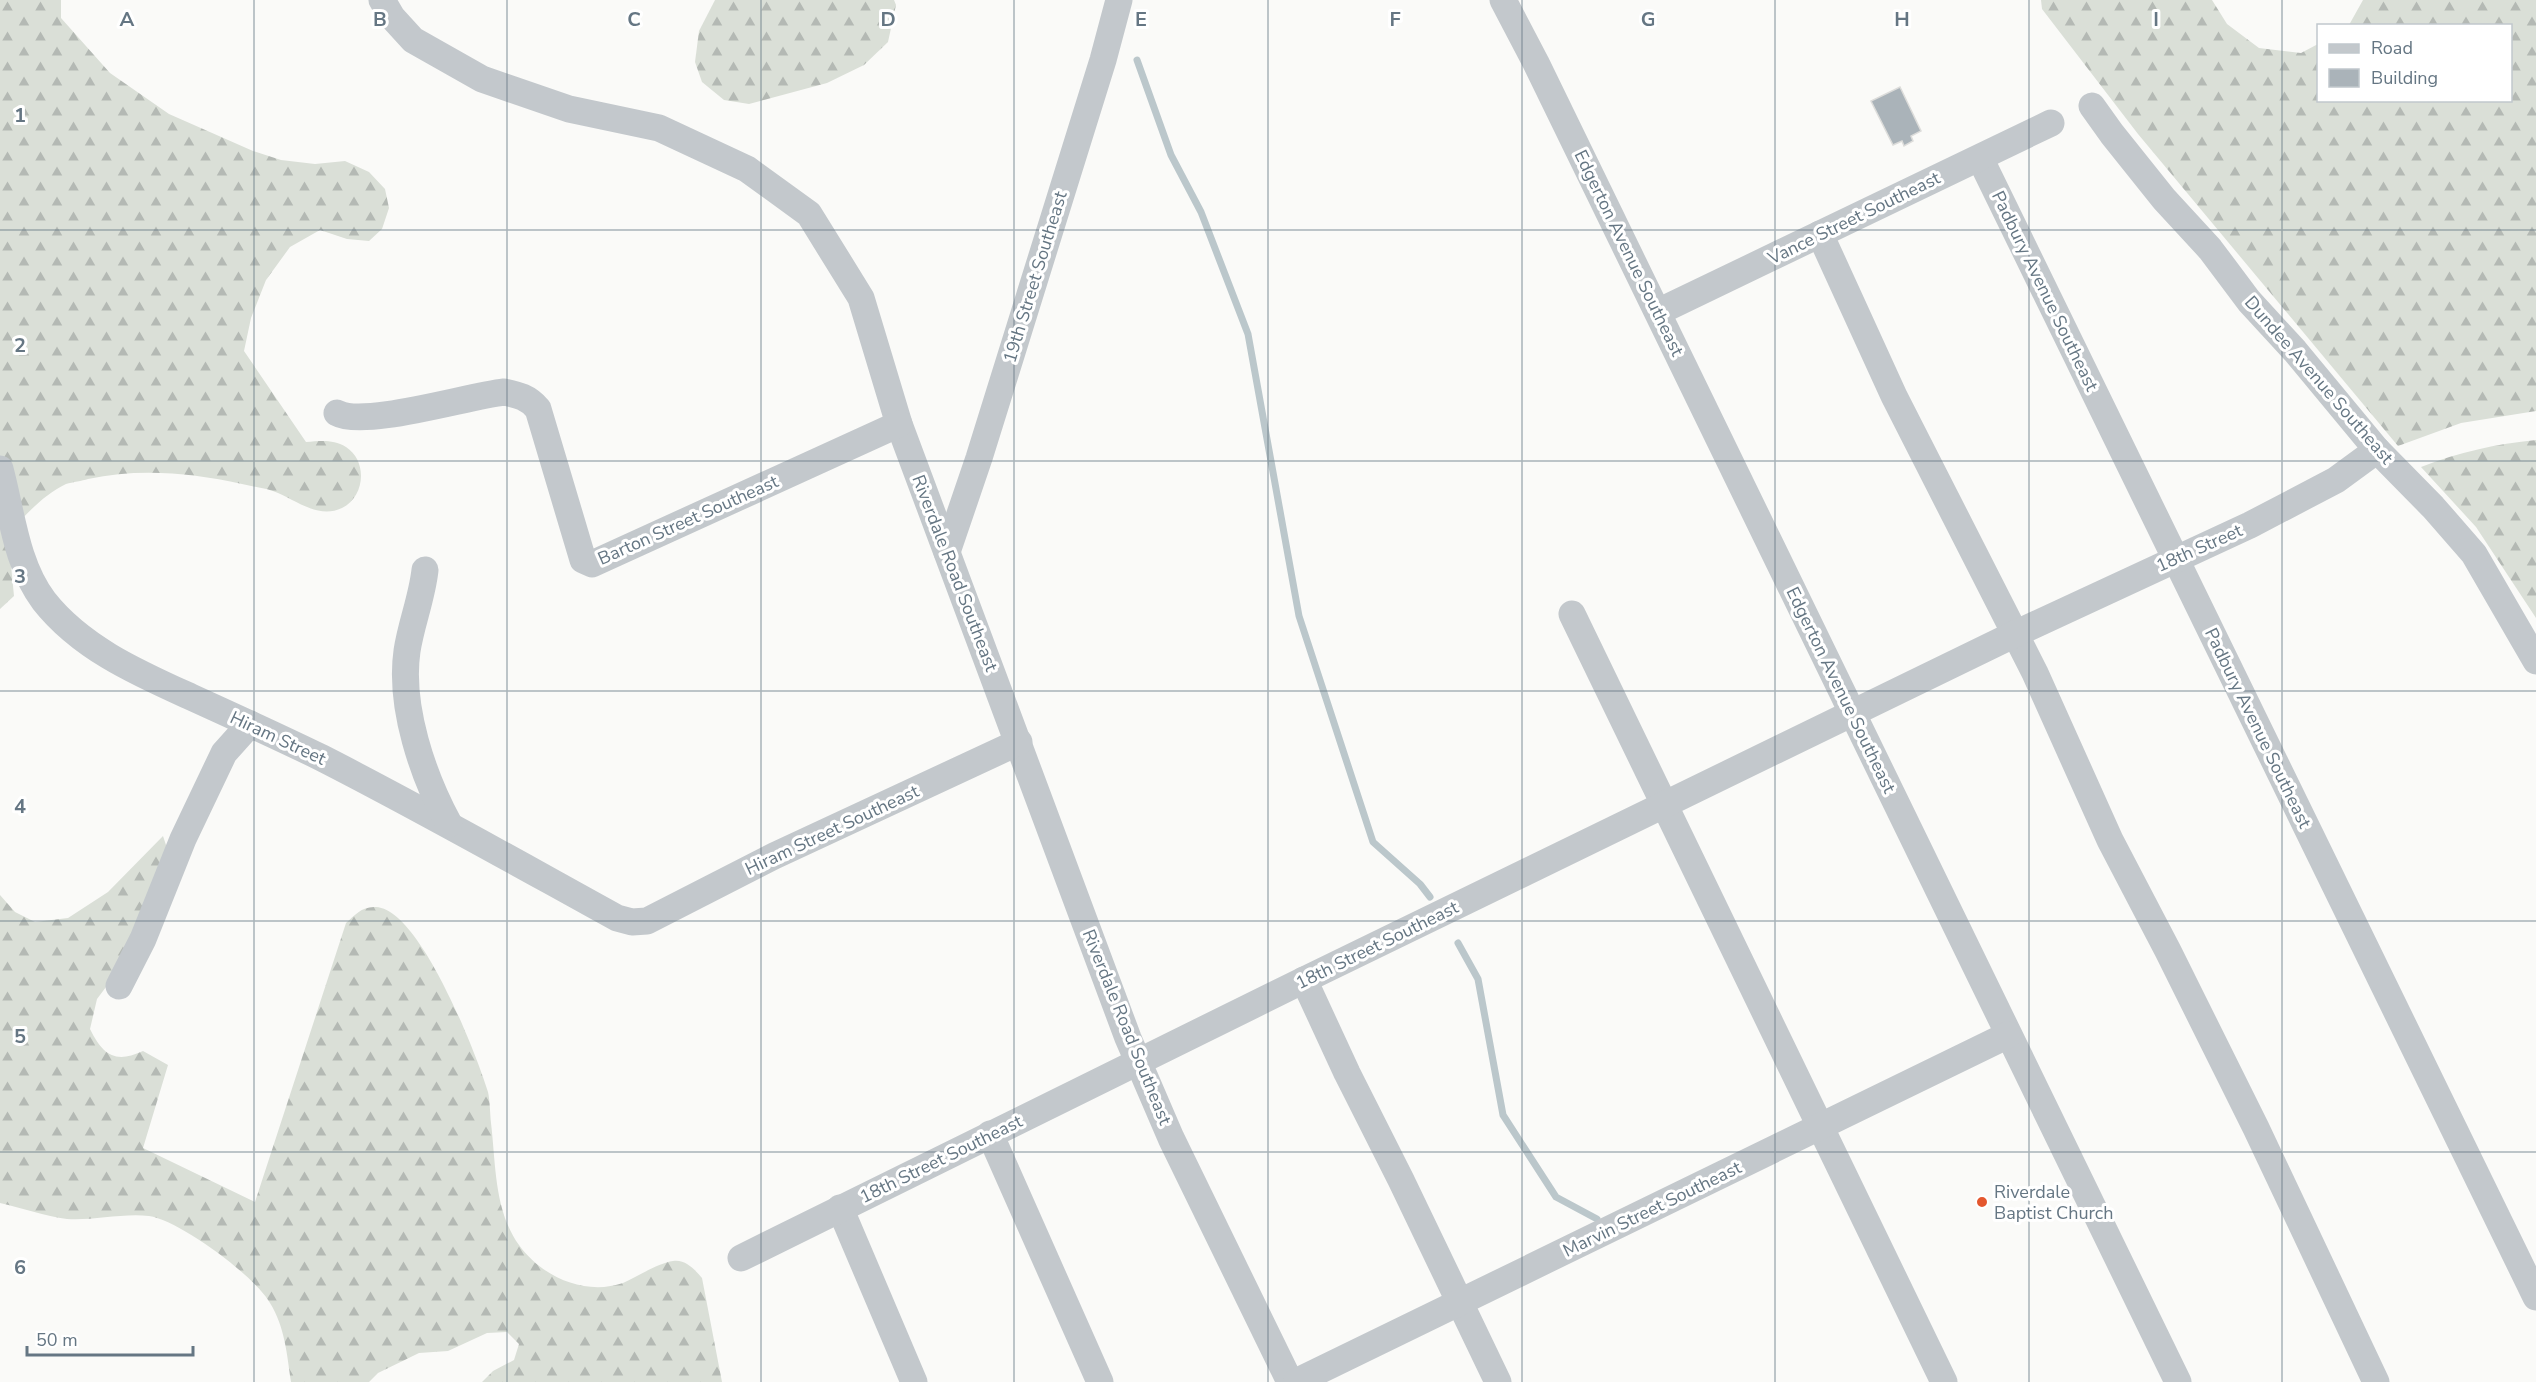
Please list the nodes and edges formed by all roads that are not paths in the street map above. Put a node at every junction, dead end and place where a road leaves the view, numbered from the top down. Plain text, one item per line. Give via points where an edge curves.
1 (382, 0) edge
2 (1119, 0) edge
3 (1503, 0) edge
4 (2092, 106) dead end
5 (2051, 123) dead end
6 (1980, 158) junction
7 (1820, 234) junction
8 (1658, 312) junction
9 (337, 413) dead end
10 (899, 424) junction
11 (2377, 450) junction
12 (0, 469) edge
13 (947, 552) junction
14 (2176, 558) junction
15 (425, 570) dead end
16 (1572, 614) dead end
17 (2015, 634) junction
18 (2536, 661) edge
19 (1852, 714) junction
20 (250, 724) junction
21 (1018, 742) junction
22 (1663, 806) junction
23 (449, 824) junction
24 (647, 921) joint
25 (1304, 980) junction
26 (119, 986) dead end
27 (2008, 1035) junction
28 (1138, 1062) junction
29 (1819, 1127) junction
30 (990, 1134) junction
31 (840, 1208) junction
32 (741, 1258) dead end
33 (2536, 1297) edge
34 (1460, 1303) junction
35 (914, 1382) edge
36 (1100, 1382) edge
37 (1290, 1382) edge
38 (1296, 1382) edge
39 (1498, 1382) edge
40 (1944, 1382) edge
41 (2178, 1382) edge
42 (2376, 1382) edge

1 - 10 street, Riverdale Road Southeast via 413,40 482,79 569,109 659,128 747,169 809,214 861,298
2 - 13 street, 19th Street Southeast
3 - 8 street, Edgerton Avenue Southeast
4 - 11 street, Dundee Avenue Southeast via 2164,199
5 - 6 street, Vance Street Southeast
6 - 7 street, Vance Street Southeast
6 - 14 street, Padbury Avenue Southeast
7 - 8 street, Vance Street Southeast
7 - 17 street via 1894,396
8 - 19 street, Edgerton Avenue Southeast
9 - 10 street, Barton Street Southeast via 351,418 378,416 504,392 531,401 537,409 583,560 592,564
10 - 13 street, Riverdale Road Southeast
11 - 14 street, 18th Street via 2336,480
11 - 18 street, Dundee Avenue Southeast via 2474,554
12 - 20 street, Hiram Street via 28,577 62,620 95,647 141,675
13 - 21 street, Riverdale Road Southeast
14 - 17 street, 18th Street
14 - 33 street, Padbury Avenue Southeast
15 - 23 street via 407,654 407,687 425,774
16 - 22 street
17 - 19 street, 18th Street Southeast
17 - 42 street via 2110,840 2251,1118
19 - 22 street, 18th Street Southeast
19 - 27 street, Edgerton Avenue Southeast
20 - 23 street, Hiram Street
20 - 26 street via 224,753
21 - 24 street, Hiram Street Southeast via 774,856
21 - 28 street, Riverdale Road Southeast
22 - 25 street, 18th Street Southeast
22 - 29 street
23 - 24 street, Hiram Street via 617,918
25 - 28 street, 18th Street Southeast
25 - 34 street
27 - 29 street, Marvin Street Southeast
27 - 41 street, Edgerton Avenue Southeast
28 - 30 street, 18th Street Southeast
28 - 37 street, Riverdale Road Southeast
29 - 34 street, Marvin Street Southeast
29 - 40 street
30 - 31 street, 18th Street Southeast
30 - 36 street
31 - 32 street, 18th Street Southeast
31 - 35 street
34 - 38 street, Marvin Street Southeast
34 - 39 street

